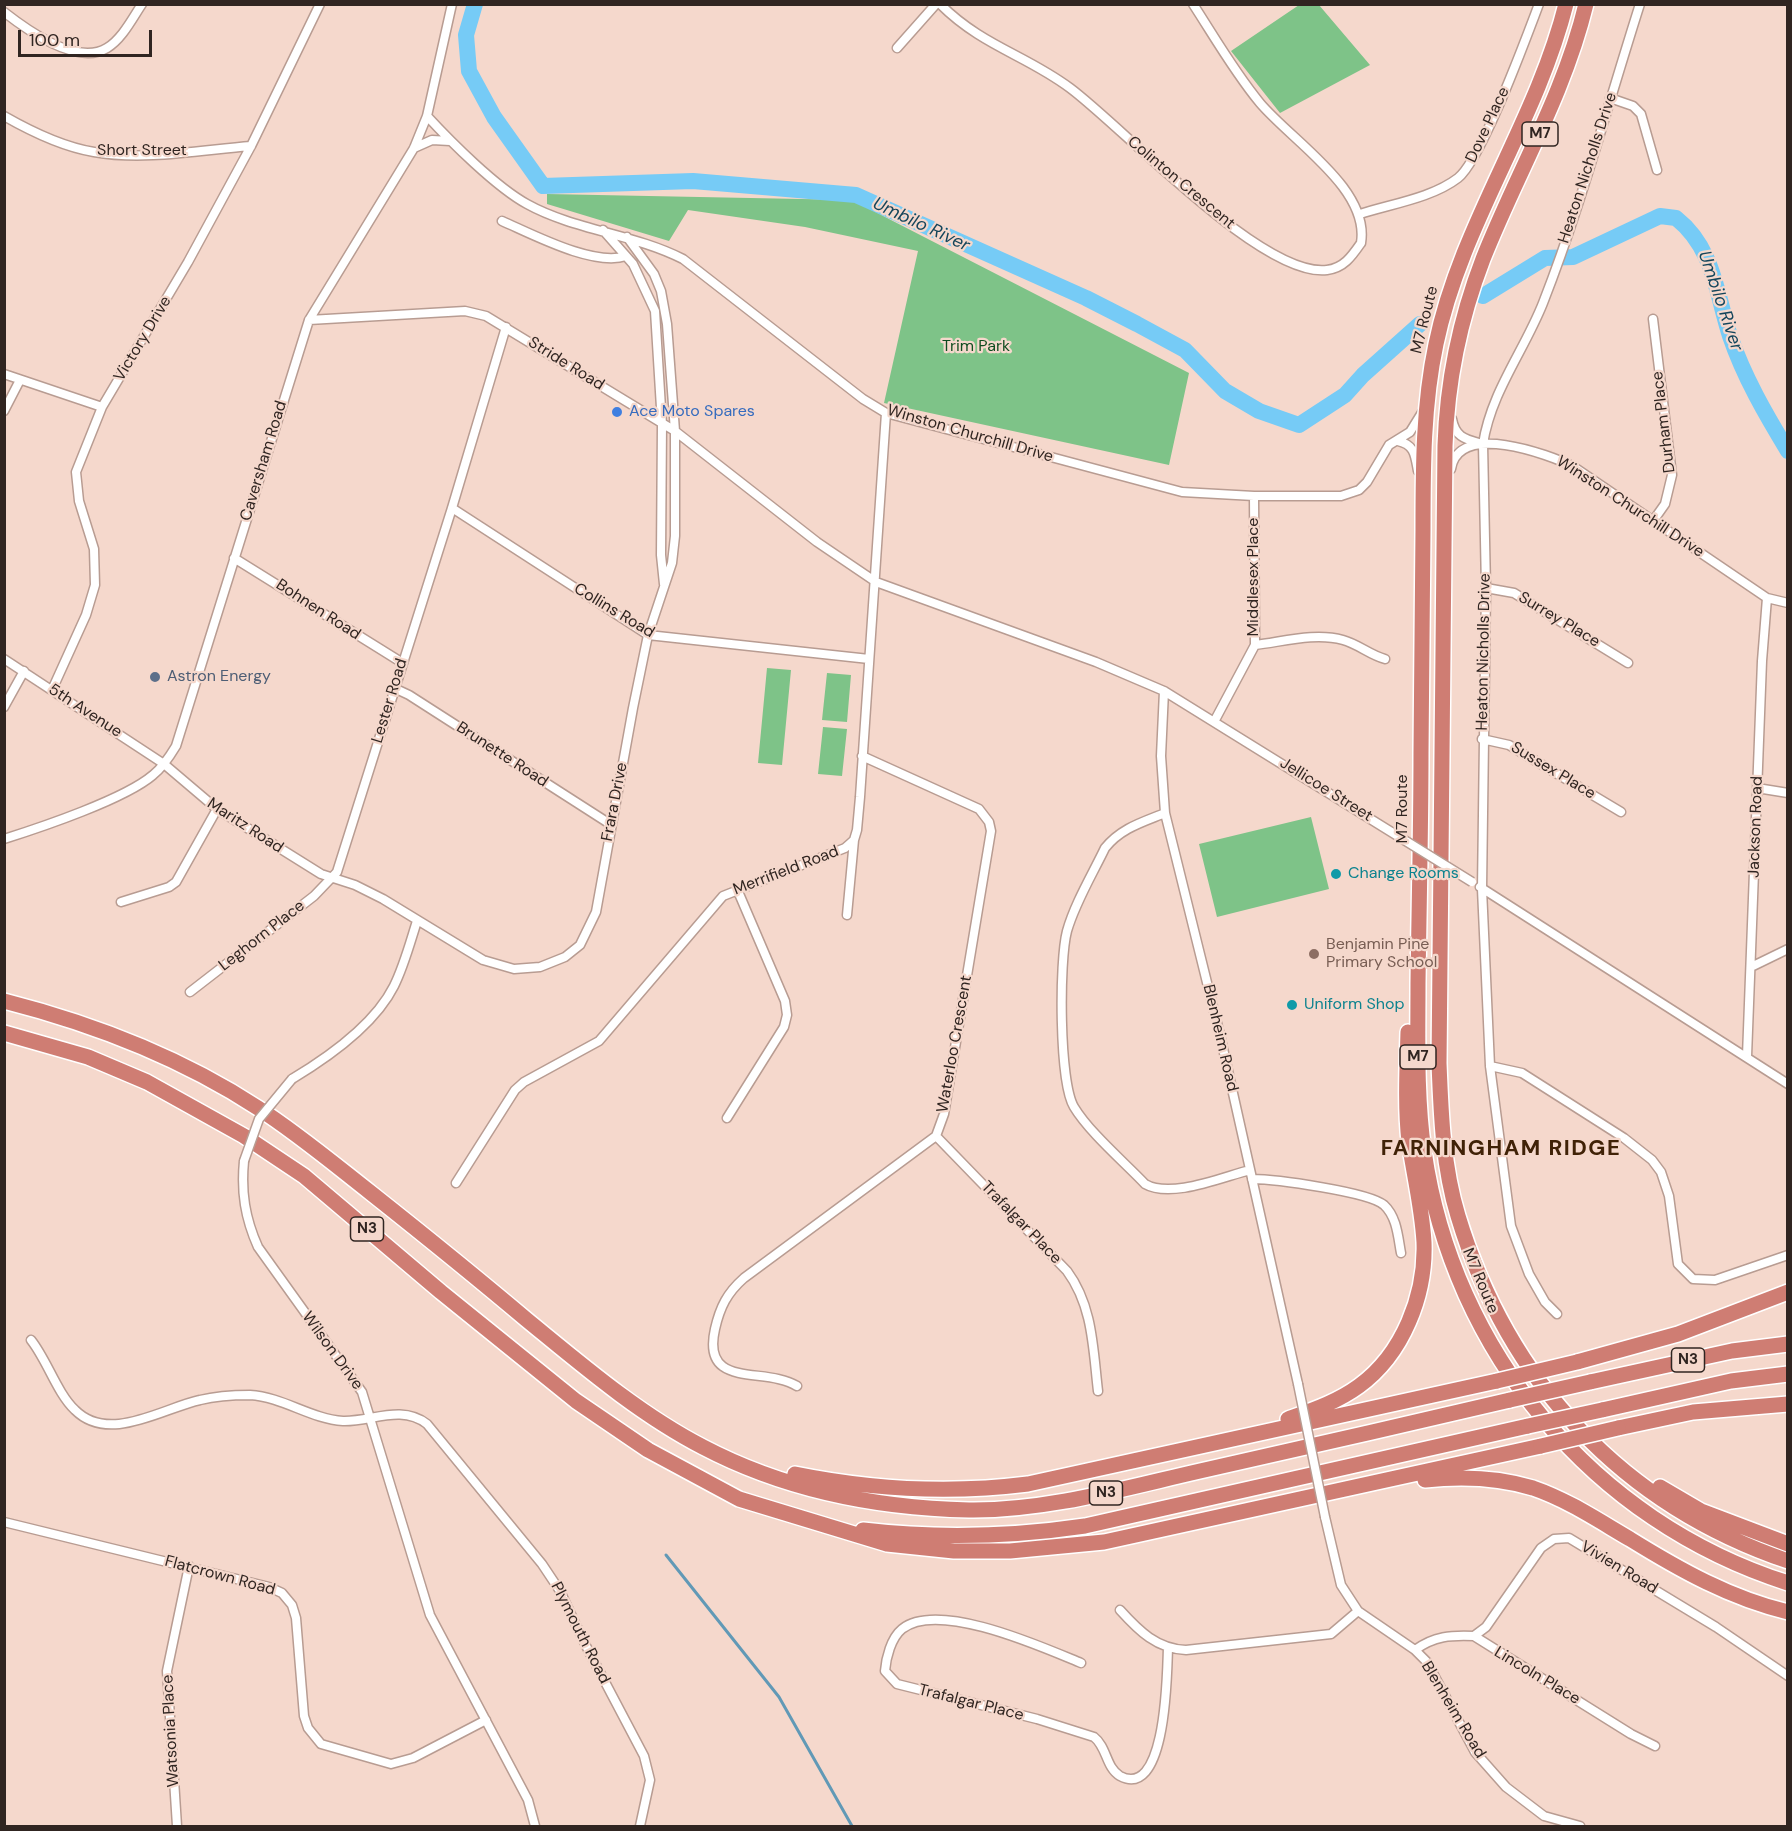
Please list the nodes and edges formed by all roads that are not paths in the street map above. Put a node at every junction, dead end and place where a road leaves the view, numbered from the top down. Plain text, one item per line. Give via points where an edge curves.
1 (142, 4) edge
2 (320, 4) edge
3 (452, 4) edge
4 (938, 4) edge
5 (1193, 4) edge
6 (1539, 4) edge
7 (1566, 4) edge
8 (1586, 4) edge
9 (1640, 4) edge
10 (4, 12) edge
11 (897, 48) dead end
12 (1610, 98) junction
13 (4, 116) edge
14 (428, 116) junction
15 (450, 141) junction
16 (251, 146) junction
17 (414, 148) junction
18 (1657, 170) dead end
19 (1360, 214) junction
20 (502, 221) dead end
21 (603, 230) junction
22 (627, 237) junction
23 (660, 248) junction
24 (626, 256) junction
25 (648, 266) junction
26 (1653, 319) dead end
27 (309, 320) junction
28 (506, 327) junction
29 (4, 374) edge
30 (20, 380) junction
31 (1427, 400) junction
32 (1449, 400) junction
33 (102, 407) junction
34 (4, 411) edge
35 (886, 413) junction
36 (662, 424) junction
37 (675, 431) junction
38 (1398, 441) junction
39 (1483, 444) junction
40 (1254, 496) junction
41 (1423, 498) junction
42 (1445, 499) junction
43 (452, 508) junction
44 (1653, 521) junction
45 (234, 558) junction
46 (876, 582) junction
47 (664, 587) junction
48 (1486, 588) junction
49 (1767, 598) junction
50 (1788, 603) edge
51 (648, 635) junction
52 (1255, 645) junction
53 (4, 659) edge
54 (869, 659) junction
55 (1385, 659) dead end
56 (401, 662) junction
57 (1628, 663) dead end
58 (24, 672) junction
59 (394, 688) junction
60 (52, 690) junction
61 (1164, 691) junction
62 (4, 707) edge
63 (1215, 720) junction
64 (1482, 739) junction
65 (862, 756) junction
66 (164, 764) junction
67 (1757, 788) junction
68 (1788, 792) edge
69 (217, 809) junction
70 (1621, 812) dead end
71 (1166, 813) junction
72 (610, 824) junction
73 (4, 839) edge
74 (854, 840) junction
75 (1420, 870) junction
76 (332, 878) junction
77 (737, 888) junction
78 (1482, 889) junction
79 (121, 902) dead end
80 (847, 915) dead end
81 (417, 921) junction
82 (1788, 949) edge
83 (1751, 967) junction
84 (190, 992) dead end
85 (4, 1001) edge
86 (4, 1033) edge
87 (1747, 1056) junction
88 (1490, 1066) junction
89 (1788, 1084) edge
90 (727, 1118) dead end
91 (936, 1136) junction
92 (1251, 1175) junction
93 (456, 1183) dead end
94 (1401, 1253) dead end
95 (1788, 1256) edge
96 (1788, 1292) edge
97 (1557, 1314) dead end
98 (32, 1340) dead end
99 (1788, 1344) edge
100 (1788, 1374) edge
101 (797, 1386) dead end
102 (1098, 1391) dead end
103 (1788, 1404) edge
104 (371, 1417) junction
105 (703, 1447) junction
106 (1171, 1454) junction
107 (1625, 1472) junction
108 (1336, 1491) junction
109 (4, 1522) edge
110 (822, 1525) junction
111 (1788, 1544) edge
112 (1788, 1561) edge
113 (189, 1566) junction
114 (1788, 1583) edge
115 (1119, 1610) dead end
116 (1358, 1611) junction
117 (1788, 1612) edge
118 (1474, 1636) junction
119 (1168, 1648) junction
120 (1415, 1650) junction
121 (1081, 1663) dead end
122 (1788, 1676) edge
123 (486, 1720) junction
124 (1655, 1746) dead end
125 (177, 1827) edge
126 (535, 1827) edge
127 (640, 1827) edge
128 (1580, 1827) edge

1 - 10 street via 117,40 98,52 73,51 30,32
2 - 16 street, Victory Drive
3 - 14 street, Caversham Road
4 - 11 street
4 - 19 street, Colinton Crescent via 974,34 1070,88 1208,209 1294,265 1311,270 1341,266 1361,243
5 - 19 street via 1260,104 1325,167
6 - 19 street, Dove Place via 1497,106 1461,177 1440,189
7 - 31 highway, M7 Route / M7 via 1546,69 1463,253 1443,315
8 - 32 highway, M7 Route / M7 via 1562,84 1483,260 1456,349
9 - 12 street, Heaton Nicholls Drive
12 - 18 street via 1634,106 1641,114
12 - 39 street, Heaton Nicholls Drive via 1542,305 1501,386 1485,427
13 - 16 street, Short Street via 37,134 95,153 162,153
14 - 15 street, Winston Churchill Drive
14 - 17 street, Caversham Road
15 - 17 street via 432,140
15 - 21 street, Winston Churchill Drive via 526,204
16 - 33 street, Victory Drive
17 - 27 street, Caversham Road
20 - 24 street via 589,255 611,259
21 - 22 street, Winston Churchill Drive
21 - 24 street, Frara Drive
22 - 23 street, Winston Churchill Drive
22 - 25 street, Frara Drive
23 - 25 street via 650,256
23 - 35 street, Winston Churchill Drive via 683,259
24 - 36 street, Frara Drive via 655,311
25 - 37 street, Frara Drive via 660,291 667,324
26 - 44 street, Durham Place via 1672,475 1665,504
27 - 28 street, Stride Road via 465,311
27 - 45 street, Caversham Road
28 - 36 street, Stride Road
28 - 43 street, Lester Road
29 - 30 street
30 - 33 street
30 - 34 street
31 - 38 street, Winston Churchill Drive via 1415,426
31 - 41 highway, M7 Route / M7
32 - 39 street via 1457,433 1465,440
32 - 42 highway, M7 Route / M7
33 - 60 street, Victory Drive via 76,472 79,501 93,539 95,585 92,601
35 - 40 street, Winston Churchill Drive via 1182,492
35 - 46 street, Merrifield Road
36 - 37 street, Stride Road
36 - 47 street, Frara Drive
37 - 46 street, Stride Road via 817,542
37 - 47 street, Frara Drive via 675,536
38 - 40 street, Winston Churchill Drive via 1389,445 1367,482 1350,494
38 - 41 street via 1413,449
39 - 42 street via 1455,455
39 - 44 street, Winston Churchill Drive via 1551,455
39 - 48 street, Heaton Nicholls Drive
40 - 52 street, Middlesex Place
41 - 75 highway, M7 Route / M7
42 - 107 highway, M7 Route / M7 via 1439,1063 1447,1169 1458,1216 1483,1285 1508,1334 1556,1405
43 - 51 street, Collins Road
43 - 56 street, Lester Road
44 - 49 street, Winston Churchill Drive
45 - 56 street, Bohnen Road
45 - 66 street, Caversham Road via 189,713
46 - 54 street, Merrifield Road
46 - 61 street, Jellicoe Street via 1096,662
47 - 51 street, Frara Drive
48 - 57 street, Surrey Place via 1514,593
48 - 64 street, Heaton Nicholls Drive
49 - 50 street
49 - 67 street, Jackson Road
51 - 54 street, Collins Road
51 - 72 street, Frara Drive
52 - 55 street via 1330,637
52 - 63 street, Middlesex Place
53 - 58 street, 5th Avenue
54 - 65 street, Merrifield Road
56 - 59 street, Lester Road
58 - 60 street, 5th Avenue
58 - 62 street
59 - 72 street, Brunette Road
59 - 76 street, Lester Road
60 - 66 street, 5th Avenue
61 - 63 street, Jellicoe Street
61 - 71 street, Blenheim Road via 1161,756
63 - 78 street, Jellicoe Street, bridge
64 - 70 street, Sussex Place via 1509,745
64 - 78 street, Heaton Nicholls Drive
65 - 74 street, Merrifield Road
65 - 91 street, Waterloo Crescent via 979,809 991,831 944,1114
66 - 69 street, Maritz Road
66 - 73 street, Caversham Road via 126,791
67 - 68 street
67 - 83 street, Jackson Road
69 - 76 street, Maritz Road
69 - 79 street via 176,882
71 - 92 street, Blenheim Road
71 - 92 street via 1113,838 1070,921 1063,953 1062,1031 1069,1097 1080,1115 1153,1189 1171,1190
72 - 81 street, Frara Drive via 596,912 580,945 565,957 540,967 514,969 483,960
74 - 77 street, Merrifield Road via 845,848
74 - 80 street
75 - 106 highway via 1411,947 1407,1111 1424,1259 1413,1312 1391,1352 1360,1386 1340,1398 1281,1421
75 - 114 highway, M7 Route / M7 via 1418,1075 1423,1148 1433,1202 1451,1263 1483,1334 1541,1417 1574,1454 1622,1497 1704,1548
76 - 81 street via 364,890
76 - 84 street, Leghorn Place
77 - 90 street via 786,1001 788,1015
77 - 93 street, Merrifield Road via 711,906 598,1041 515,1090
78 - 87 street, Jellicoe Street
78 - 88 street, Heaton Nicholls Drive
81 - 104 street, Wilson Drive, bridge via 393,989 328,1056 292,1079 259,1119 244,1161 243,1201 258,1247 354,1378
82 - 83 street
83 - 87 street, Jackson Road
85 - 105 highway, N3 via 46,1011 131,1041 212,1080 259,1108 323,1154 594,1375
86 - 110 highway, N3 via 88,1058 147,1082 244,1136 304,1176 576,1401 648,1450 739,1499
87 - 89 street, Jellicoe Street
88 - 95 street via 1522,1073 1624,1137 1652,1160 1665,1184 1678,1264 1693,1279 1715,1280
88 - 97 street, Heaton Nicholls Drive via 1511,1226 1529,1274
91 - 101 street, Waterloo Crescent via 729,1292 719,1310 713,1338 719,1365 728,1371 786,1379
91 - 102 street, Trafalgar Place via 1079,1286 1089,1322
92 - 94 street via 1375,1199 1390,1212
92 - 116 street, Blenheim Road, bridge via 1341,1585
96 - 106 highway, bridge via 1678,1334 1577,1362
98 - 104 street, Plymouth Road via 73,1408 91,1421 147,1418 199,1400 250,1395 332,1419 352,1421
99 - 105 highway, N3, bridge via 1732,1351 1105,1493 1032,1505 973,1510 842,1497 772,1477
100 - 110 highway, N3, bridge via 1731,1381 1085,1526 974,1538 927,1537
103 - 108 highway, bridge via 1693,1412
104 - 123 street, Wilson Drive via 430,1615
104 - 127 street, Plymouth Road via 402,1414 427,1424 553,1579 644,1756 650,1780
105 - 106 highway via 781,1472 903,1491 1028,1484
107 - 111 highway via 1645,1478 1701,1511
107 - 112 highway, M7 Route / M7 via 1708,1528
108 - 110 highway via 1104,1542 1038,1550 914,1548
108 - 117 highway via 1370,1490 1449,1477 1513,1483 1570,1503 1701,1580 1738,1597
109 - 113 street, Flatcrown Road
113 - 123 street, Flatcrown Road via 269,1587 282,1593 292,1605 304,1716 321,1744 391,1764 413,1758
113 - 125 street, Watsonia Place via 167,1671
115 - 119 street via 1139,1631
116 - 119 street via 1331,1634 1194,1650
116 - 120 street
118 - 120 street via 1434,1638
118 - 122 street, Vivien Road via 1486,1628 1541,1548 1554,1539 1569,1538 1716,1627
118 - 124 street, Lincoln Place
119 - 121 street, Trafalgar Place via 1161,1736 1152,1762 1132,1778 1114,1771 1094,1737 897,1684 885,1671 895,1636 903,1628 926,1621 970,1623
120 - 128 street, Blenheim Road via 1433,1671 1475,1752 1506,1787 1544,1816
123 - 126 street, Wilson Drive via 528,1800

